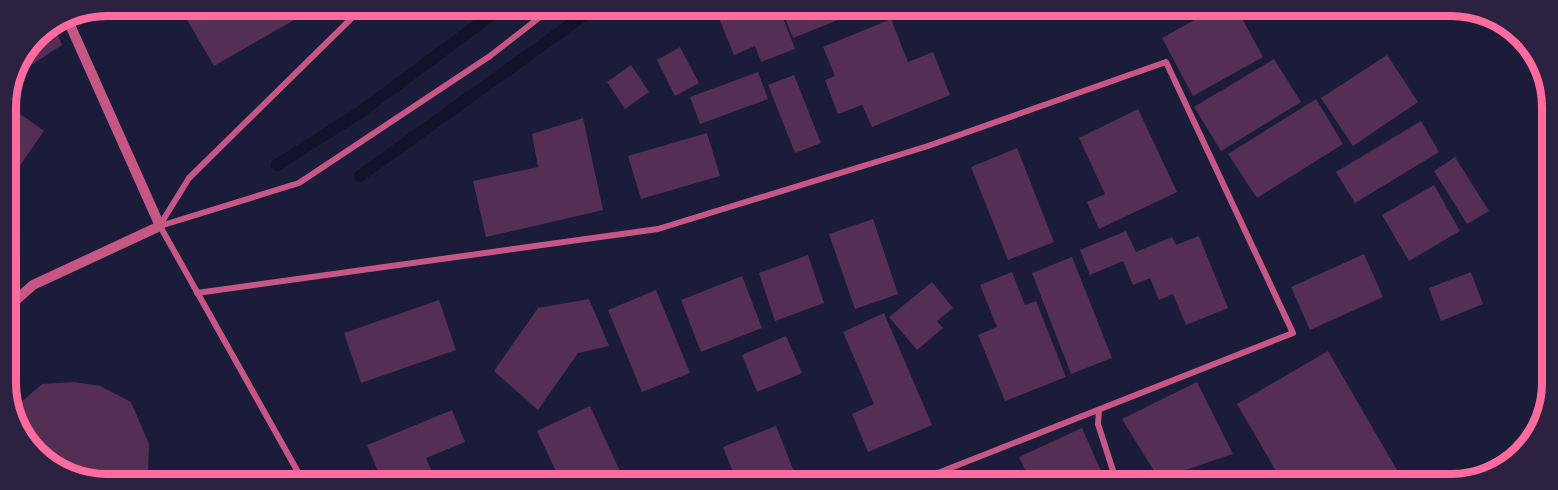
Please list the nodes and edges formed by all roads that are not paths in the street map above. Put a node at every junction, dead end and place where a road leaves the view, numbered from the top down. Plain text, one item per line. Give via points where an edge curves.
1 (354, 16) edge
2 (541, 16) edge
3 (70, 25) edge
4 (160, 226) junction
5 (197, 293) junction
6 (16, 300) edge
7 (1099, 410) junction
8 (937, 473) edge
9 (1114, 473) edge
10 (299, 474) edge

1 - 4 street via 189,178
2 - 4 street via 490,56 299,183
3 - 4 street
4 - 5 street
4 - 6 street via 33,285
5 - 7 street via 658,229 928,146 1166,62 1293,333
5 - 10 street
7 - 8 street
7 - 9 street via 1098,424

